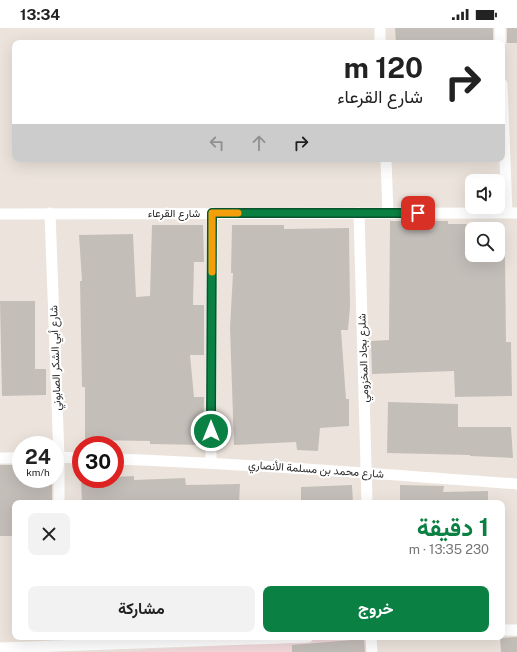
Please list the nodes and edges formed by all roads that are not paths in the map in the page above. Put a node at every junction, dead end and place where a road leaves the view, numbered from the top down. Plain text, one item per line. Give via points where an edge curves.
1 (380, 28) edge
2 (500, 28) edge
3 (380, 40) edge
4 (500, 40) edge
5 (505, 123) edge
6 (386, 162) edge
7 (50, 213) junction
8 (212, 213) junction
9 (359, 213) junction
10 (388, 213) junction
11 (512, 213) edge
12 (0, 214) edge
13 (56, 436) edge
14 (0, 458) edge
15 (12, 458) edge
16 (124, 459) edge
17 (211, 463) junction
18 (366, 472) junction
19 (517, 484) edge
20 (58, 488) edge
21 (59, 500) edge
22 (367, 500) edge
23 (505, 630) edge
24 (517, 630) edge
25 (122, 640) edge
26 (371, 640) edge
27 (60, 641) edge
28 (0, 648) edge
29 (372, 652) edge

1 - 3 street
2 - 4 street
5 - 11 street
6 - 10 street
7 - 8 street, شارع القرعاء
7 - 12 street, شارع القرعاء
7 - 13 street, شارع أبي الشكر الصابوني
8 - 9 street, شارع القرعاء
8 - 17 street
9 - 10 street, شارع القرعاء
9 - 18 street, شلرع بجاد المخزومي
10 - 11 street, شارع القرعاء
14 - 15 street
16 - 17 street, شارع محمد بن مسلمة الأنصاري
17 - 18 street, شارع محمد بن مسلمة الأنصاري
18 - 19 street, شارع محمد بن مسلمة الأنصاري
18 - 22 street, شلرع بجاد المخزومي
20 - 21 street, شارع أبي الشكر الصابوني
23 - 24 street
25 - 27 street
26 - 29 street
27 - 28 street

